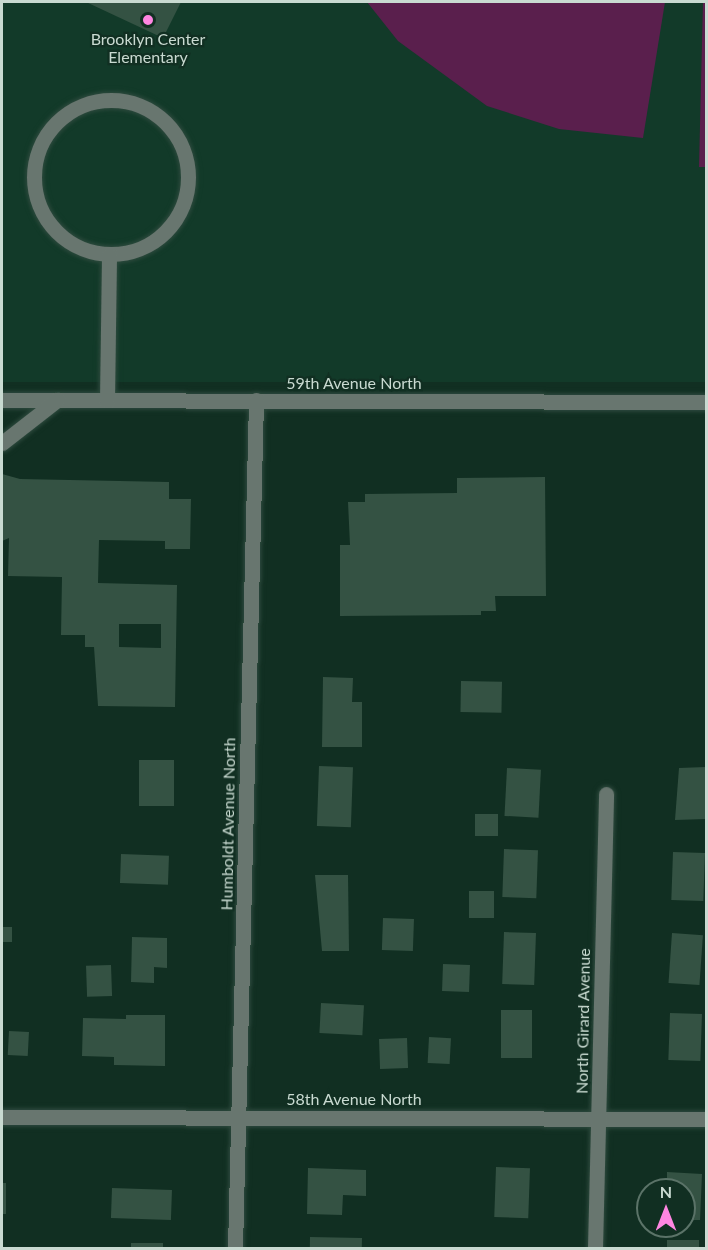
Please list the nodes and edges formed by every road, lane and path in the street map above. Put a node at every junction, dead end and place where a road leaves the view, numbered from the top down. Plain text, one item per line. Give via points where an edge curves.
1 (109, 255) junction
2 (2, 400) edge
3 (57, 400) junction
4 (107, 400) junction
5 (256, 400) junction
6 (706, 402) edge
7 (2, 443) edge
8 (606, 794) dead end
9 (2, 1117) edge
10 (240, 1117) junction
11 (599, 1118) junction
12 (706, 1119) edge
13 (236, 1248) edge
14 (595, 1248) edge

1 - 1 street via 84,250 57,232 36,197 33,172 51,127 85,105 117,100 143,106 165,121 181,142 189,168 187,195 177,219 159,239 135,251
1 - 4 street
2 - 3 street, 59th Avenue North
3 - 4 street, 59th Avenue North
3 - 7 street
4 - 5 street, 59th Avenue North
5 - 6 street, 59th Avenue North
5 - 10 street, Humboldt Avenue North
8 - 11 street, North Girard Avenue
9 - 10 street, 58th Avenue North
10 - 11 street, 58th Avenue North
10 - 13 street, Humboldt Avenue North
11 - 12 street, 58th Avenue North
11 - 14 street, North Girard Avenue

